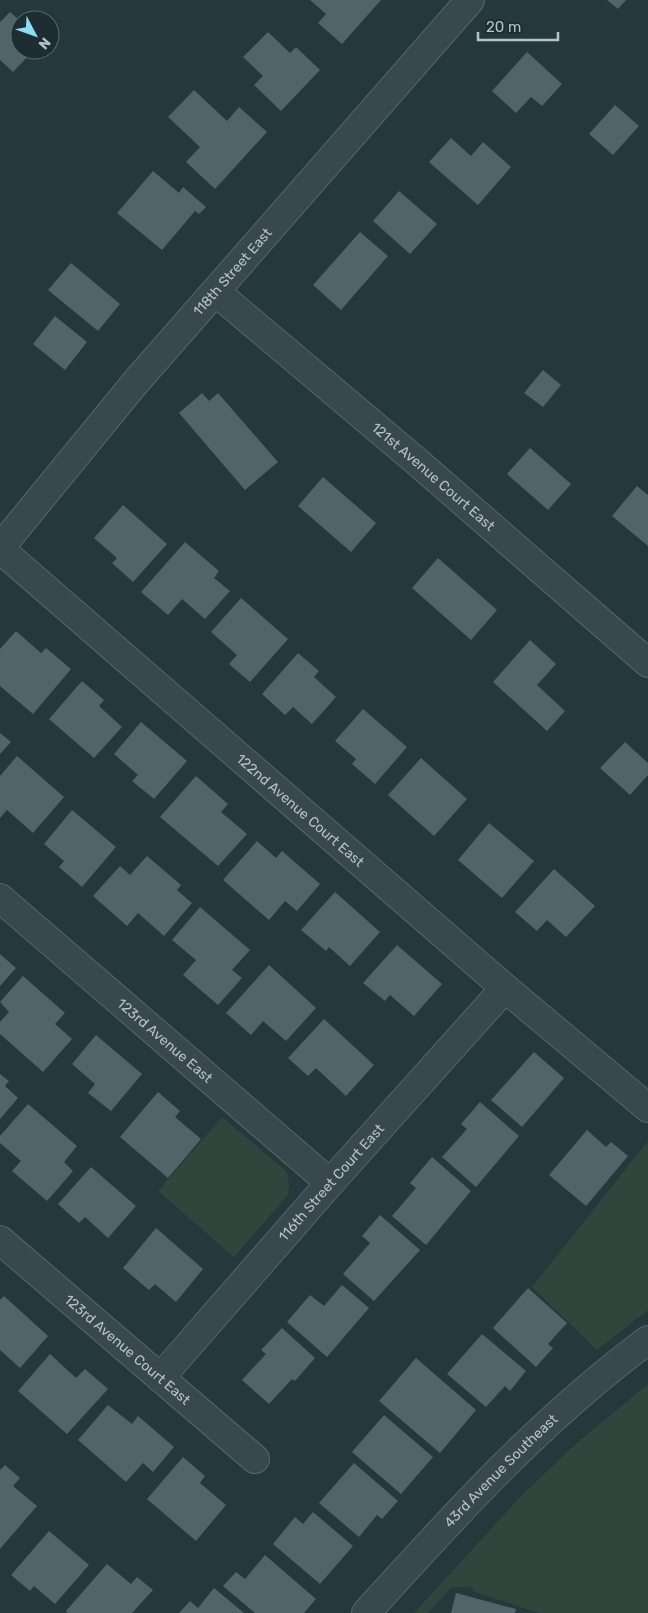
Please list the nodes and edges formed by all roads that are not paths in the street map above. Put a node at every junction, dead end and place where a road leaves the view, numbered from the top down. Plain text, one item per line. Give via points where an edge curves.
1 (470, 0) edge
2 (216, 292) junction
3 (0, 549) edge
4 (648, 663) edge
5 (0, 898) edge
6 (505, 988) junction
7 (648, 1108) edge
8 (330, 1184) junction
9 (0, 1240) edge
10 (648, 1340) edge
11 (160, 1378) junction
12 (255, 1459) dead end
13 (366, 1613) edge

1 - 2 street, 118th Street East
2 - 3 street, 118th Street East via 136,383
2 - 4 street, 121st Avenue Court East
3 - 6 street, 122nd Avenue Court East
5 - 8 street, 123rd Avenue East
6 - 7 street, 122nd Avenue Court East
6 - 8 street, 116th Street Court East
8 - 11 street, 116th Street Court East
9 - 11 street, 123rd Avenue Court East
10 - 13 street, 43rd Avenue Southeast via 574,1400 466,1503
11 - 12 street, 123rd Avenue Court East

